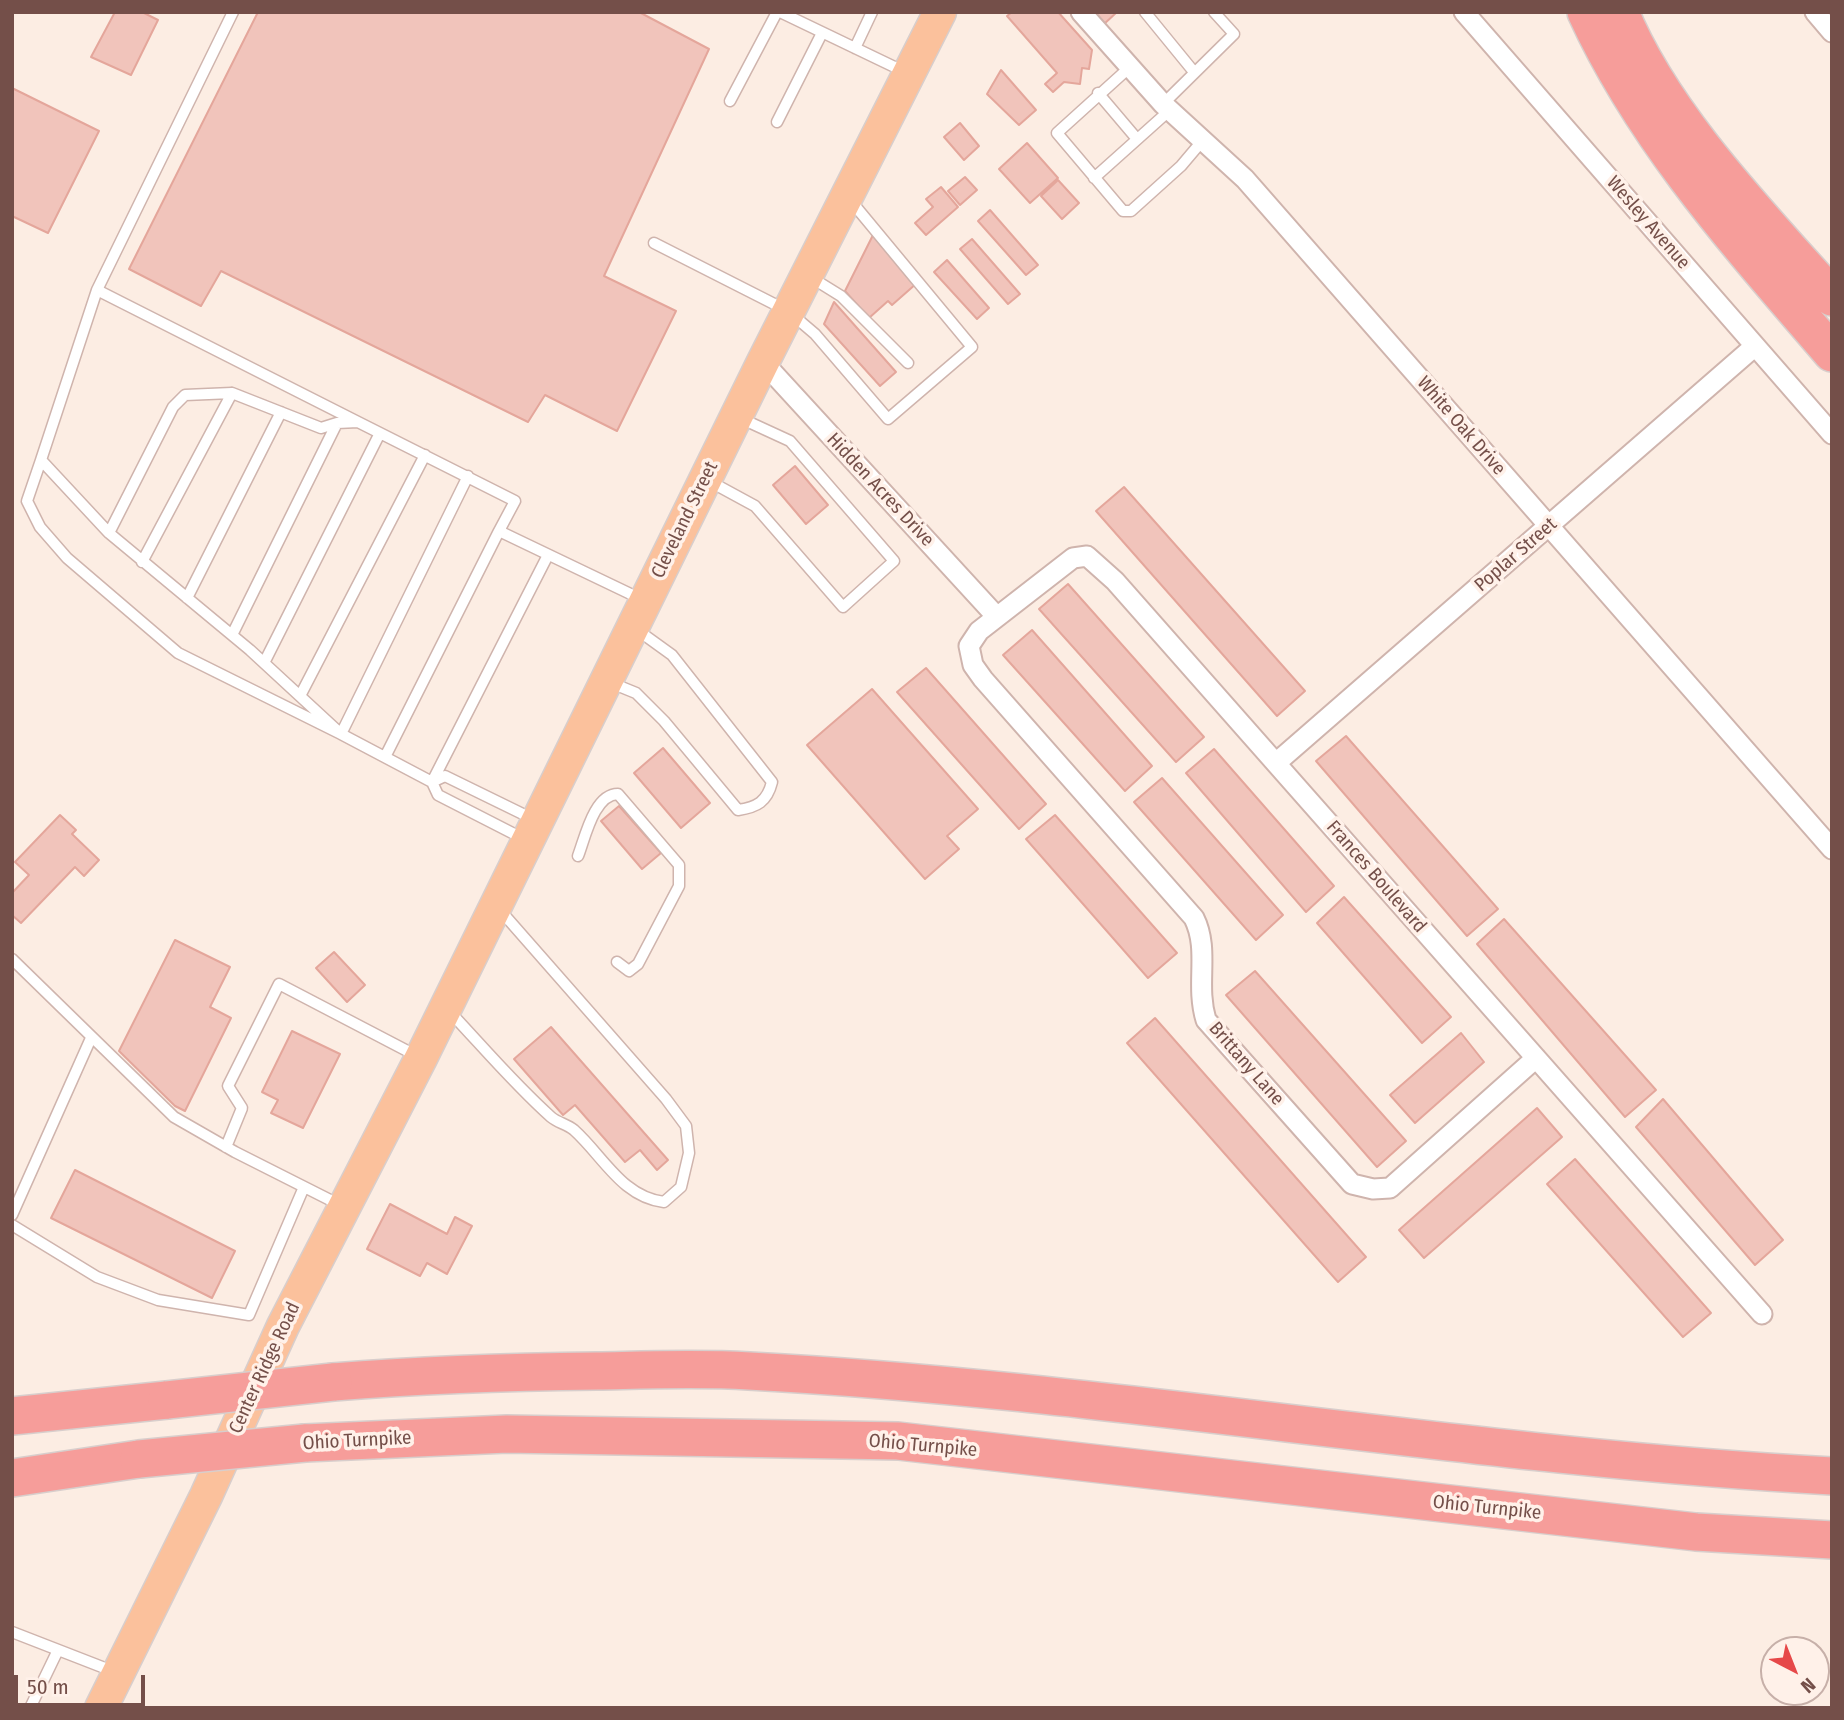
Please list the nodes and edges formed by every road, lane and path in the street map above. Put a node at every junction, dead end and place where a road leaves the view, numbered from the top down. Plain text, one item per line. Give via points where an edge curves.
1 (233, 12) edge
2 (778, 12) edge
3 (872, 12) edge
4 (940, 12) edge
5 (1081, 12) edge
6 (1145, 12) edge
7 (1214, 12) edge
8 (1464, 12) edge
9 (1586, 12) edge
10 (1620, 12) edge
11 (1815, 12) edge
12 (1832, 32) edge
13 (822, 33) junction
14 (855, 48) junction
15 (1130, 67) junction
16 (1194, 72) junction
17 (909, 74) junction
18 (1098, 93) junction
19 (730, 101) dead end
20 (1166, 107) junction
21 (777, 122) dead end
22 (1137, 139) junction
23 (1202, 140) junction
24 (1094, 178) junction
25 (847, 195) junction
26 (654, 243) dead end
27 (807, 275) junction
28 (97, 290) junction
29 (1832, 297) edge
30 (788, 311) junction
31 (1755, 346) junction
32 (1832, 354) edge
33 (763, 362) junction
34 (908, 363) dead end
35 (232, 393) junction
36 (281, 412) junction
37 (736, 417) junction
38 (358, 422) junction
39 (337, 423) junction
40 (380, 433) junction
41 (1832, 434) edge
42 (425, 454) junction
43 (41, 460) junction
44 (468, 476) junction
45 (705, 480) junction
46 (1548, 526) junction
47 (499, 531) junction
48 (109, 533) junction
49 (548, 555) junction
50 (142, 562) junction
51 (187, 598) junction
52 (639, 614) junction
53 (998, 617) junction
54 (232, 635) junction
55 (969, 646) joint
56 (264, 663) junction
57 (606, 680) junction
58 (300, 696) junction
59 (341, 734) junction
60 (385, 757) junction
61 (1276, 763) junction
62 (432, 782) junction
63 (532, 831) junction
64 (1832, 849) edge
65 (578, 856) dead end
66 (495, 905) junction
67 (12, 959) edge
68 (617, 962) dead end
69 (433, 1032) junction
70 (91, 1038) junction
71 (1536, 1058) junction
72 (226, 1147) junction
73 (304, 1187) junction
74 (344, 1207) junction
75 (12, 1215) edge
76 (12, 1225) edge
77 (1762, 1314) dead end
78 (12, 1416) edge
79 (1832, 1476) edge
80 (12, 1478) edge
81 (1832, 1540) edge
82 (12, 1632) edge
83 (58, 1650) junction
84 (118, 1673) junction
85 (30, 1708) edge
86 (101, 1708) edge

1 - 28 lane
2 - 13 lane
2 - 19 lane
3 - 14 lane
4 - 17 main road, Cleveland Street
5 - 15 street, White Oak Drive
6 - 16 lane
7 - 16 lane via 1234,34
8 - 31 street, Wesley Avenue
9 - 32 highway via 1679,169
10 - 29 highway via 1634,43 1694,135
11 - 12 street
13 - 14 lane
13 - 21 lane
14 - 17 lane
15 - 18 lane
15 - 20 street, White Oak Drive
16 - 20 lane
17 - 25 main road, Cleveland Street
18 - 22 lane
18 - 24 lane via 1057,133
20 - 22 lane
20 - 23 street, White Oak Drive
22 - 24 lane
23 - 24 lane via 1181,166 1131,211 1123,211
23 - 46 street, White Oak Drive via 1245,179
25 - 27 main road, Cleveland Street
25 - 30 lane via 972,347 888,419 815,334
26 - 30 lane
27 - 30 main road, Cleveland Street
27 - 34 lane via 841,296
28 - 38 lane
28 - 43 lane
30 - 33 main road, Cleveland Street
31 - 41 street, Wesley Avenue
31 - 46 street, Poplar Street
33 - 37 main road, Cleveland Street
33 - 53 street, Hidden Acres Drive
35 - 36 lane
35 - 48 lane via 185,395 173,407
35 - 50 lane
36 - 39 lane via 321,428
36 - 51 lane
37 - 45 main road, Cleveland Street
37 - 45 lane via 790,441 894,561 843,607 755,506
38 - 39 lane
38 - 40 lane
39 - 54 lane
40 - 42 lane
40 - 56 lane
42 - 44 lane
42 - 58 lane
43 - 48 lane
43 - 59 lane via 27,501 40,527 85,574 178,653
44 - 47 lane via 515,501
44 - 59 lane
45 - 52 main road, Cleveland Street
46 - 61 street, Poplar Street
46 - 64 street, White Oak Drive
47 - 49 lane
47 - 60 lane
48 - 50 lane
49 - 52 lane
49 - 62 lane
50 - 51 lane
51 - 54 lane
52 - 57 main road, Cleveland Street
52 - 57 lane via 772,782 769,793 757,807 738,810 636,693
53 - 55 street, Frances Boulevard via 979,631
53 - 61 street, Frances Boulevard via 1062,565 1082,556 1094,560
54 - 56 lane
55 - 71 street, Brittany Lane via 973,665 983,679 1185,904 1203,936 1200,985 1206,1020 1352,1184 1390,1188
56 - 58 lane
57 - 63 main road, Cleveland Street
58 - 59 lane
59 - 60 lane
60 - 62 lane
61 - 71 street, Frances Boulevard
62 - 63 lane via 438,795
62 - 63 lane via 445,776
63 - 66 main road, Cleveland Street
65 - 68 lane via 598,806 618,794 681,871 679,887 638,964 629,971
66 - 69 main road, Cleveland Street
66 - 69 lane via 687,1126 689,1153 681,1187 664,1202 647,1200 527,1093
67 - 70 lane
69 - 72 lane via 279,985 228,1086 242,1108
69 - 74 main road, Center Ridge Road
70 - 72 lane via 174,1117
70 - 75 lane
71 - 77 street, Frances Boulevard
72 - 73 lane
73 - 74 lane
73 - 76 lane via 249,1315 158,1300 109,1282
74 - 84 main road, Center Ridge Road
78 - 79 highway, bridge via 445,1373 746,1370 1203,1413 1615,1461
80 - 81 highway, Ohio Turnpike, bridge via 139,1459 305,1443 507,1434 898,1441 1696,1532
82 - 83 lane
83 - 84 lane
83 - 85 lane
84 - 86 main road, Center Ridge Road

